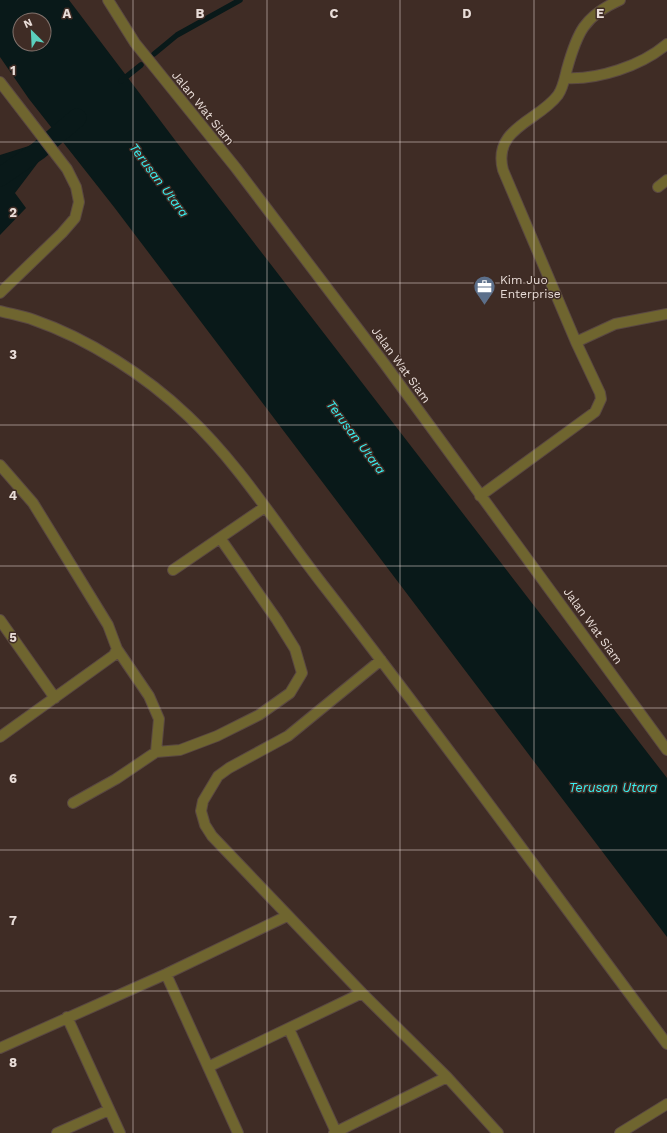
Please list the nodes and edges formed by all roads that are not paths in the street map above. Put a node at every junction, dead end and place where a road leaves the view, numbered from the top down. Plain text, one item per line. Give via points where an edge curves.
1 (108, 0) edge
2 (620, 0) edge
3 (667, 44) edge
4 (565, 78) junction
5 (1, 85) edge
6 (667, 180) edge
7 (658, 187) dead end
8 (0, 293) edge
9 (0, 311) edge
10 (667, 314) edge
11 (576, 342) junction
12 (0, 465) edge
13 (480, 496) junction
14 (265, 507) junction
15 (220, 538) junction
16 (173, 570) dead end
17 (0, 620) edge
18 (118, 649) junction
19 (381, 660) junction
20 (55, 698) junction
21 (0, 737) edge
22 (667, 750) edge
23 (156, 752) junction
24 (73, 802) dead end
25 (286, 916) junction
26 (166, 974) junction
27 (362, 993) junction
28 (67, 1017) junction
29 (289, 1029) junction
30 (667, 1044) edge
31 (0, 1048) edge
32 (208, 1067) junction
33 (447, 1077) junction
34 (667, 1104) edge
35 (109, 1110) junction
36 (335, 1132) edge
37 (57, 1133) edge
38 (120, 1133) edge
39 (238, 1133) edge
40 (498, 1133) edge
41 (620, 1133) edge

1 - 13 street, Jalan Wat Siam via 136,44 236,168 384,363
2 - 4 street via 589,19 579,32
3 - 4 street via 641,60 598,76
4 - 11 street via 559,94 507,139 500,159
5 - 8 street via 67,169 76,187 79,202 75,218 62,234
6 - 7 street
9 - 14 street via 34,320 79,339 141,377 197,426
10 - 11 street via 616,324
11 - 13 street via 600,393 601,399 596,412
12 - 18 street via 33,503 108,625
13 - 22 street, Jalan Wat Siam
14 - 15 street
14 - 19 street
15 - 16 street
15 - 23 street via 292,643 302,673 290,693 259,715 217,736 180,750
17 - 20 street
18 - 20 street via 114,655
18 - 23 street via 149,696 159,719
19 - 25 street via 288,736 218,776 203,801 201,811 212,836
19 - 30 street
20 - 21 street
23 - 24 street
25 - 26 street
25 - 27 street
26 - 28 street
26 - 32 street
27 - 29 street
27 - 33 street
28 - 31 street
28 - 35 street
29 - 32 street
29 - 36 street
32 - 39 street
33 - 36 street
33 - 40 street
34 - 41 street
35 - 37 street
35 - 38 street

